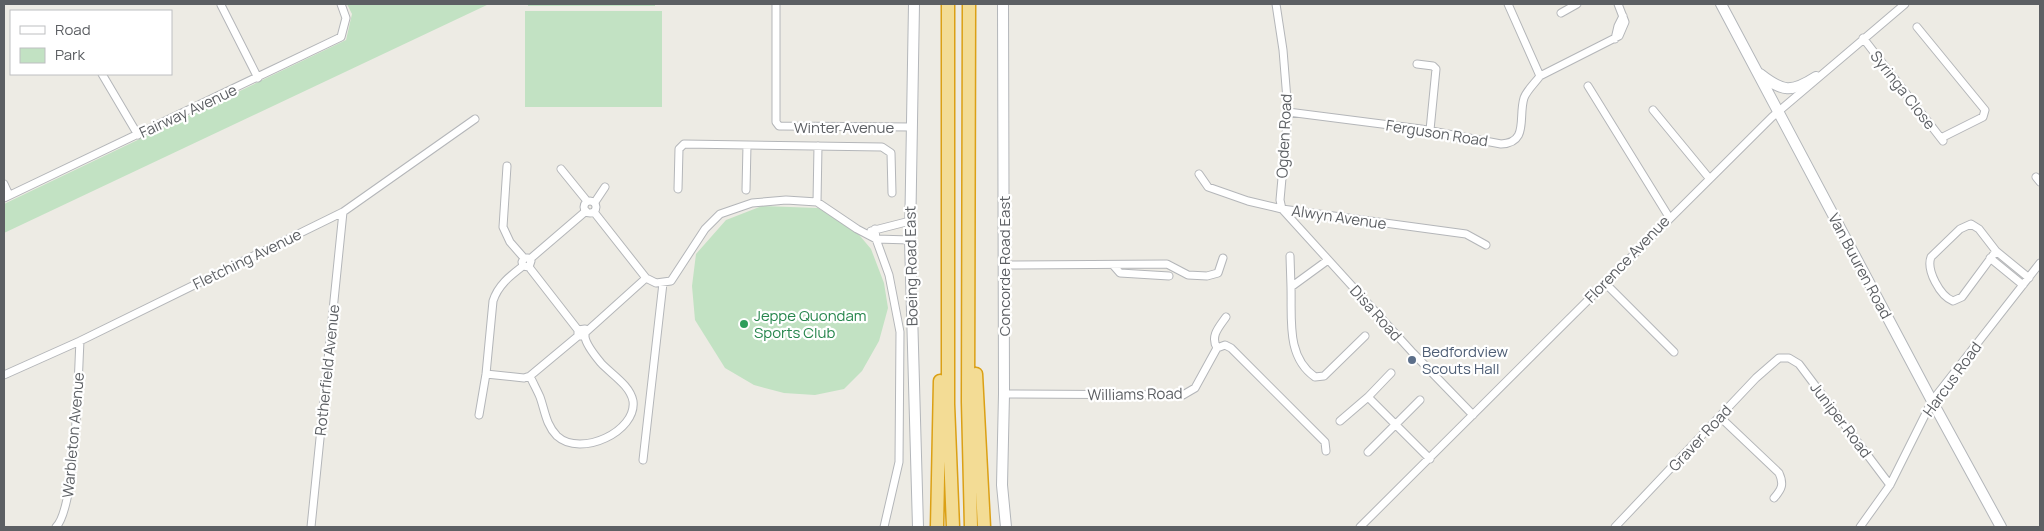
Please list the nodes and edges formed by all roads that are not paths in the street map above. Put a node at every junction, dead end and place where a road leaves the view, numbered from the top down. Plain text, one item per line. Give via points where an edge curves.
1 (340, 4) edge
2 (776, 4) edge
3 (914, 4) edge
4 (948, 4) edge
5 (969, 4) edge
6 (1003, 4) edge
7 (1276, 4) edge
8 (1508, 4) edge
9 (1577, 4) edge
10 (1618, 4) edge
11 (1721, 4) edge
12 (1906, 4) edge
13 (221, 5) dead end
14 (1561, 13) dead end
15 (1917, 27) dead end
16 (1863, 38) junction
17 (1417, 64) dead end
18 (1757, 72) junction
19 (103, 75) edge
20 (1540, 76) junction
21 (1816, 77) junction
22 (258, 78) junction
23 (1588, 86) dead end
24 (1653, 110) dead end
25 (1778, 111) junction
26 (1288, 112) junction
27 (476, 119) dead end
28 (912, 127) junction
29 (1430, 130) junction
30 (138, 135) junction
31 (747, 145) junction
32 (818, 146) junction
33 (507, 166) dead end
34 (561, 169) dead end
35 (1199, 174) dead end
36 (1709, 178) junction
37 (4, 184) edge
38 (605, 187) dead end
39 (678, 189) dead end
40 (746, 190) dead end
41 (892, 193) dead end
42 (7, 197) edge
43 (591, 202) junction
44 (817, 202) junction
45 (1282, 209) junction
46 (586, 211) junction
47 (343, 212) junction
48 (594, 212) junction
49 (1669, 217) junction
50 (910, 221) junction
51 (875, 228) junction
52 (969, 229) junction
53 (866, 233) junction
54 (876, 238) junction
55 (910, 240) junction
56 (1486, 245) dead end
57 (1996, 251) junction
58 (1290, 256) dead end
59 (1223, 258) dead end
60 (1990, 258) junction
61 (1328, 260) junction
62 (527, 263) junction
63 (2040, 264) edge
64 (1004, 265) junction
65 (1112, 265) junction
66 (947, 276) junction
67 (1169, 276) dead end
68 (646, 278) junction
69 (2028, 278) junction
70 (663, 283) junction
71 (1605, 283) junction
72 (2023, 285) junction
73 (1291, 287) junction
74 (1226, 317) dead end
75 (582, 333) junction
76 (1365, 336) dead end
77 (80, 341) junction
78 (1217, 348) junction
79 (1674, 352) dead end
80 (1788, 358) joint
81 (1391, 373) dead end
82 (486, 374) junction
83 (4, 375) edge
84 (530, 376) junction
85 (1004, 394) junction
86 (1368, 397) junction
87 (1420, 400) dead end
88 (1932, 401) junction
89 (479, 415) dead end
90 (1473, 415) junction
91 (1720, 417) junction
92 (1340, 421) dead end
93 (1396, 426) junction
94 (1326, 451) dead end
95 (1368, 452) dead end
96 (1430, 459) junction
97 (643, 460) dead end
98 (1890, 485) junction
99 (1774, 498) dead end
100 (56, 527) edge
101 (312, 527) edge
102 (884, 527) edge
103 (918, 527) edge
104 (937, 527) edge
105 (953, 527) edge
106 (971, 527) edge
107 (984, 527) edge
108 (1006, 527) edge
109 (1360, 527) edge
110 (1615, 527) edge
111 (1860, 527) edge
112 (2001, 527) edge

1 - 22 street, Fairway Avenue via 346,18 341,37
2 - 28 street, Winter Avenue via 776,122 779,126
3 - 28 main road, Boeing Road East
4 - 66 highway
5 - 52 highway
6 - 64 main road, Concorde Road East
7 - 26 street, Ogden Road
8 - 20 street
9 - 14 street
10 - 20 street, Ferguson Road via 1624,27 1615,39
11 - 18 main road, Van Buuren Road
12 - 16 street, Florence Avenue
13 - 22 street
15 - 16 street, Syringa Close via 1985,110 1983,117 1942,140
16 - 21 street, Florence Avenue
17 - 29 street via 1436,69
18 - 21 main road via 1776,86 1788,89
18 - 25 main road, Van Buuren Road
19 - 30 street
20 - 29 street, Ferguson Road via 1525,98 1521,128 1512,142 1501,144
21 - 25 street, Florence Avenue
22 - 30 street, Fairway Avenue
23 - 49 street
24 - 36 street
25 - 36 street, Florence Avenue
25 - 88 main road, Van Buuren Road
26 - 29 street, Ferguson Road
26 - 45 street, Ogden Road via 1280,200
27 - 47 street, Fletching Avenue
28 - 50 main road, Boeing Road East
30 - 42 street, Fairway Avenue
31 - 32 street
31 - 39 street via 681,145
31 - 40 street
32 - 41 street via 886,148 892,159
32 - 44 street
33 - 62 street via 503,227
34 - 43 street
35 - 45 street, Alwyn Avenue via 1208,187 1248,202
36 - 49 street, Florence Avenue
37 - 42 street
38 - 43 street
43 - 46 street via 584,206
43 - 48 street via 597,207
44 - 53 street
44 - 70 street via 752,203 720,214 695,242 671,281
45 - 56 street, Alwyn Avenue via 1466,234
45 - 61 street, Disa Road
46 - 48 street
46 - 62 street
47 - 77 street, Fletching Avenue
47 - 101 street, Rotherfield Avenue
48 - 68 street
49 - 71 street, Florence Avenue
50 - 51 street
50 - 55 main road, Boeing Road East
51 - 53 street
51 - 54 street
52 - 106 highway
52 - 107 highway
53 - 54 street
54 - 55 street
54 - 102 street via 889,275 900,332 899,462
55 - 103 main road, Boeing Road East
57 - 60 street
57 - 60 street via 1979,229 1970,224 1930,256 1928,263 1946,298 1953,301 1962,296
57 - 69 street
58 - 73 street
59 - 65 street via 1218,272 1207,276 1188,275 1167,264
60 - 72 street
61 - 73 street
61 - 90 street, Disa Road
62 - 75 street
62 - 82 street via 507,278 495,295
63 - 69 street, Harcus Road
64 - 65 street
64 - 85 main road, Concorde Road East
65 - 67 street via 1120,273
66 - 104 highway via 939,406
66 - 105 highway
68 - 70 street
68 - 75 street
69 - 72 street, Harcus Road
70 - 97 street
71 - 79 street
71 - 90 street, Florence Avenue
72 - 88 street, Harcus Road
73 - 76 street via 1294,351 1315,377 1324,376
74 - 78 street via 1215,332
75 - 84 street
75 - 84 street via 632,398 630,414 609,437 588,445 565,441 557,436 547,420
77 - 83 street, Fletching Avenue
77 - 100 street, Warbleton Avenue via 70,490 63,516
78 - 85 street, Williams Road via 1195,388 1183,395
78 - 94 street via 1222,345 1231,348 1324,442
80 - 91 street, Graver Road via 1776,360
80 - 98 street, Juniper Road via 1799,364
81 - 86 street
82 - 84 street
82 - 89 street
85 - 108 main road, Concorde Road East via 1002,485
86 - 92 street
86 - 93 street
87 - 93 street
88 - 98 street, Harcus Road
88 - 112 main road, Van Buuren Road
90 - 96 street, Florence Avenue
91 - 99 street via 1779,473 1783,481
91 - 110 street, Graver Road
93 - 95 street
93 - 96 street
96 - 109 street, Florence Avenue
98 - 111 street, Harcus Road

